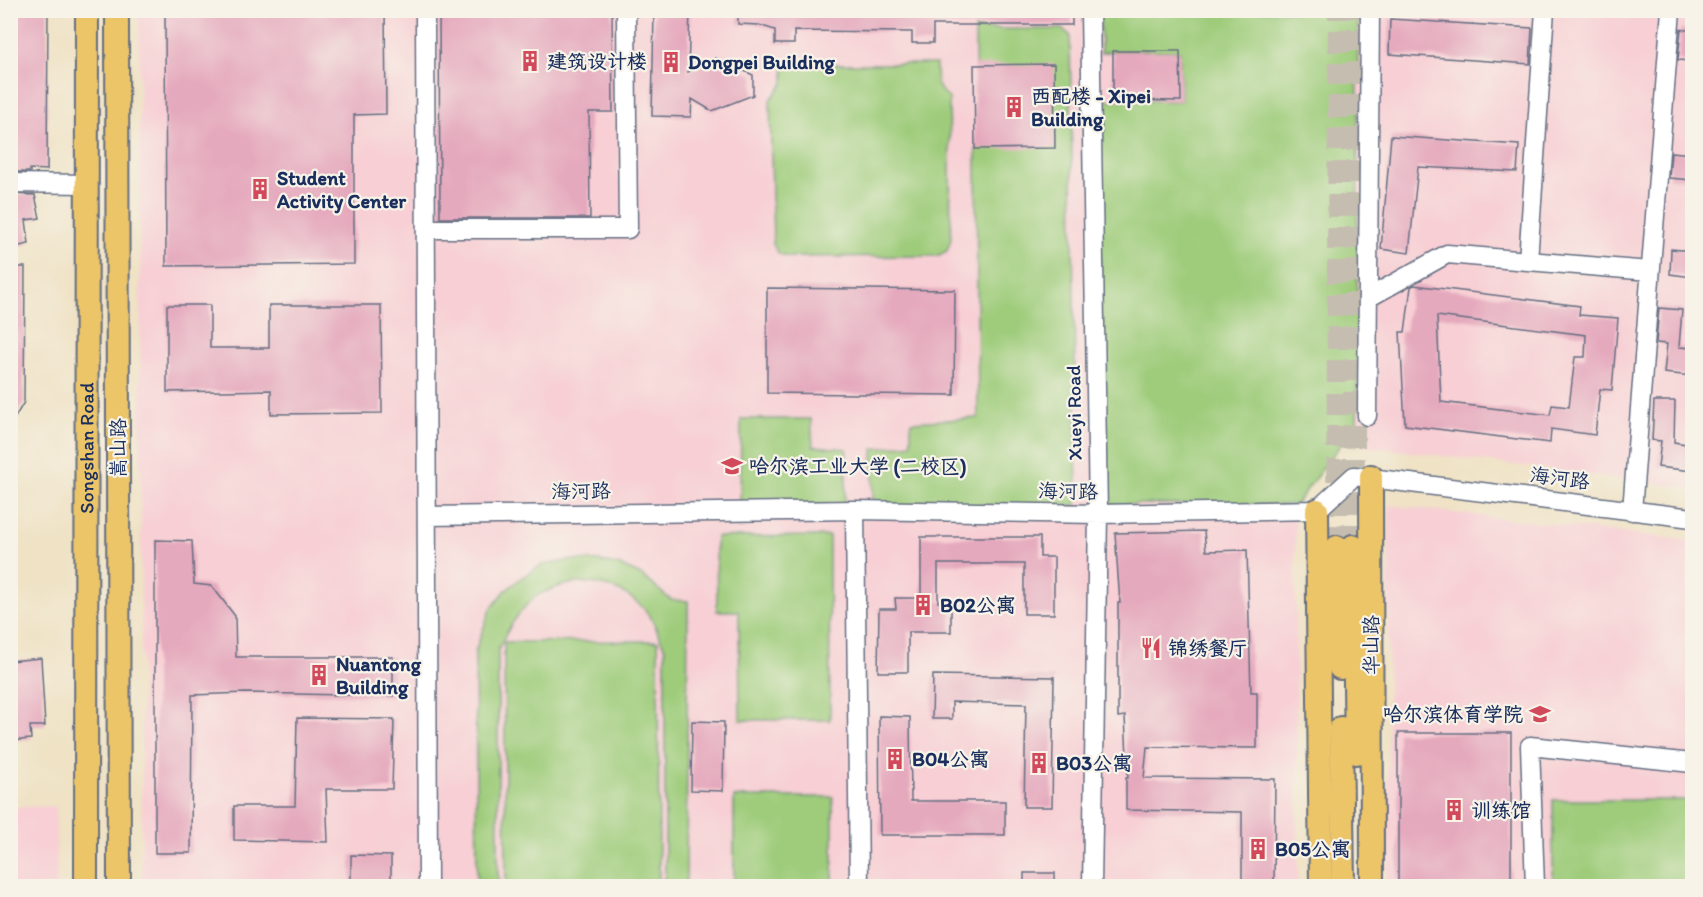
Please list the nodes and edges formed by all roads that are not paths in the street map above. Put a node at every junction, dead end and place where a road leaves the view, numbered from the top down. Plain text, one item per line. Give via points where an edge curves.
1 (87, 10) edge
2 (117, 10) edge
3 (425, 10) edge
4 (626, 10) edge
5 (1090, 10) edge
6 (1370, 10) edge
7 (1545, 10) edge
8 (1671, 10) edge
9 (10, 183) edge
10 (87, 184) junction
11 (426, 229) junction
12 (1528, 261) junction
13 (1650, 271) junction
14 (1368, 298) junction
15 (1367, 416) dead end
16 (1363, 476) junction
17 (855, 510) junction
18 (1317, 510) junction
19 (1632, 511) junction
20 (1098, 514) junction
21 (427, 516) junction
22 (1692, 518) edge
23 (1692, 763) edge
24 (86, 886) edge
25 (119, 886) edge
26 (428, 886) edge
27 (859, 886) edge
28 (1092, 886) edge
29 (1321, 886) edge
30 (1343, 886) edge
31 (1358, 886) edge
32 (1372, 886) edge
33 (1535, 886) edge

1 - 10 main road, Songshan Road
2 - 25 main road, 嵩山路
3 - 11 street
4 - 11 street via 628,229
5 - 20 street, Xueyi Road
6 - 14 street
7 - 12 street
8 - 13 street
9 - 10 street
10 - 24 main road, Songshan Road
11 - 21 street
12 - 13 street
12 - 14 street via 1447,254
13 - 19 street
14 - 15 street
16 - 18 street
16 - 19 street, 海河路
16 - 32 main road, 华山路
17 - 20 street, 海河路
17 - 21 street, 海河路
17 - 27 street
18 - 20 street, 海河路
18 - 29 main road
19 - 22 street, 海河路
20 - 28 street, Xueyi Road
21 - 26 street
23 - 33 street via 1530,746
30 - 31 main road, 华山路 via 1345,546

